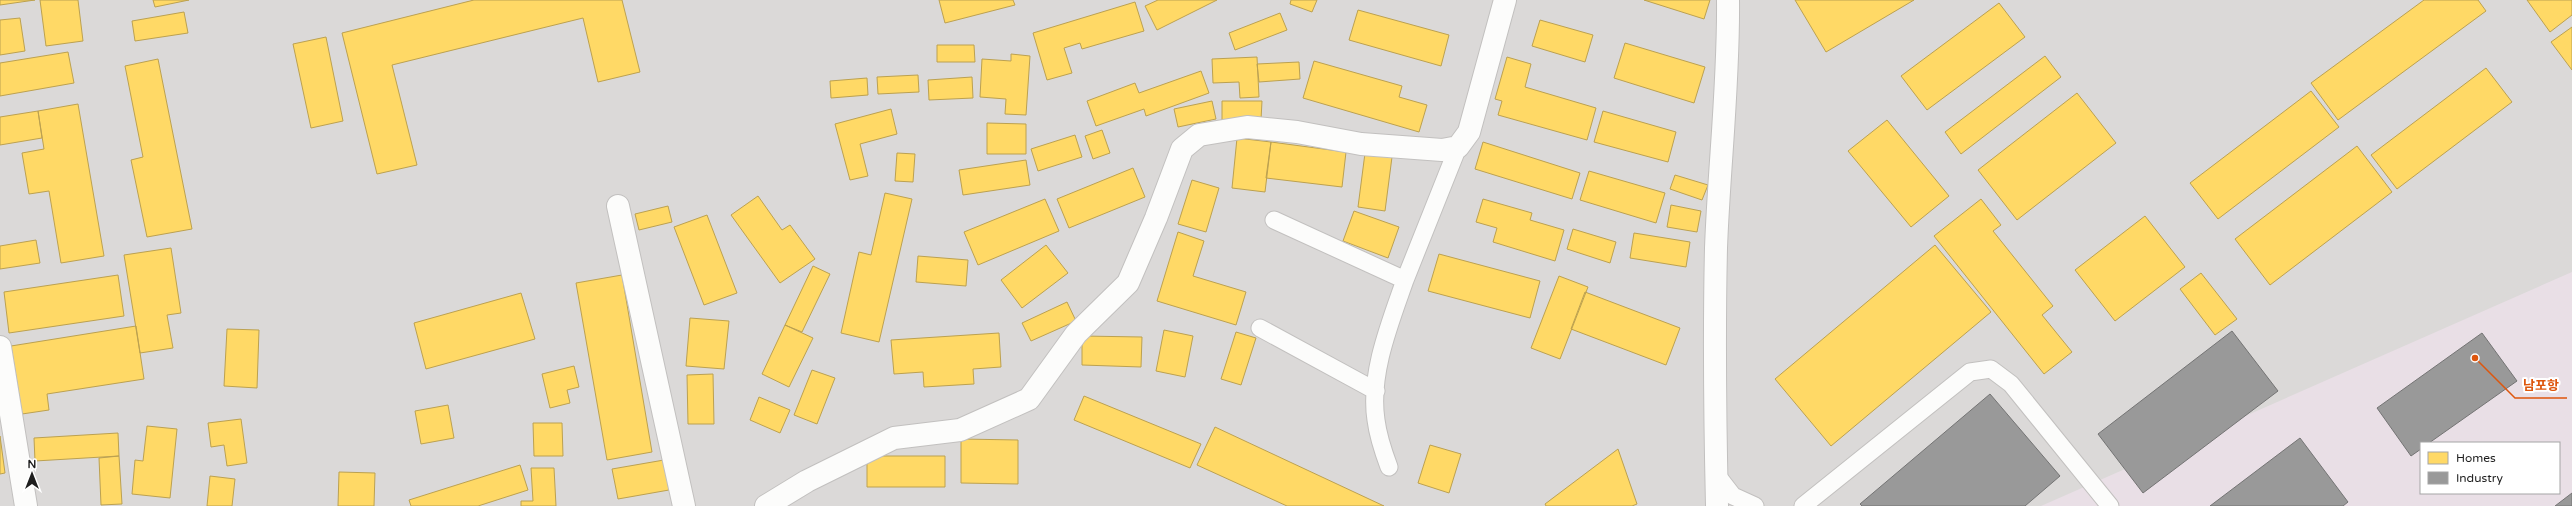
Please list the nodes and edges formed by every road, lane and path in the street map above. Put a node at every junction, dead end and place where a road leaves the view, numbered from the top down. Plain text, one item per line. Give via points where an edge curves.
1 (1505, 0) edge
2 (1728, 0) edge
3 (1458, 147) junction
4 (618, 206) dead end
5 (1274, 220) dead end
6 (1405, 280) junction
7 (1260, 328) dead end
8 (0, 347) edge
9 (1376, 391) junction
10 (1389, 466) dead end
11 (1716, 474) junction
12 (26, 506) edge
13 (684, 506) edge
14 (766, 506) edge
15 (1717, 506) edge
16 (1755, 506) edge
17 (1803, 506) edge
18 (2110, 506) edge

1 - 3 street via 1469,132
2 - 11 street via 1716,247
3 - 6 lane
3 - 14 street via 1442,150 1361,144 1297,132 1247,127 1199,135 1182,149 1128,283 1076,334 1029,399 960,430 894,438 807,481
4 - 13 street
5 - 6 lane
6 - 9 lane via 1388,328
7 - 9 lane
8 - 12 street
9 - 10 lane via 1375,418 1380,443
11 - 15 street
11 - 16 lane via 1733,496
17 - 18 lane via 1970,372 1991,369 2011,384

